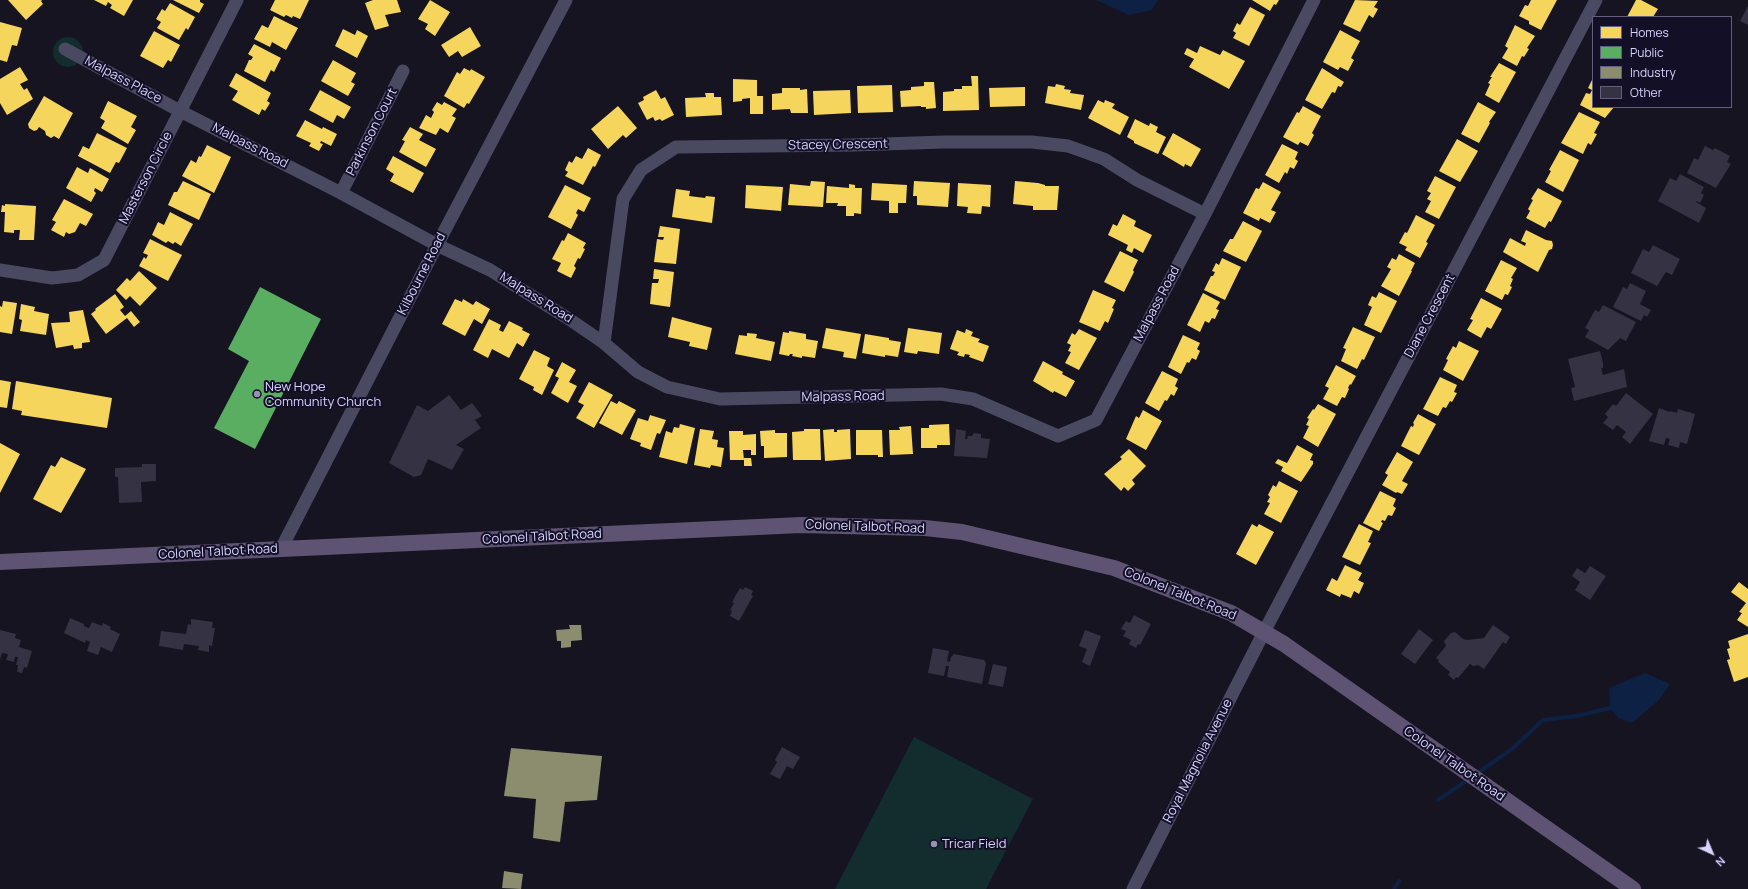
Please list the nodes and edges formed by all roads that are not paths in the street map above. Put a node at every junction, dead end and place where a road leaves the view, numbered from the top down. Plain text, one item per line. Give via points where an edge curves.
1 (237, 0) edge
2 (566, 0) edge
3 (1314, 0) edge
4 (1596, 0) edge
5 (65, 49) dead end
6 (403, 72) dead end
7 (180, 111) junction
8 (341, 193) junction
9 (1205, 214) junction
10 (437, 245) junction
11 (0, 270) edge
12 (604, 343) junction
13 (281, 549) junction
14 (0, 562) edge
15 (1264, 632) junction
16 (1133, 889) edge
17 (1633, 889) edge

1 - 7 street, Masterson Circle
2 - 10 street, Kilbourne Road
3 - 9 street, Malpass Road
4 - 15 street, Diane Crescent
5 - 7 street, Malpass Place
6 - 8 street, Parkinson Court
7 - 8 street, Malpass Road
7 - 11 street, Masterson Circle via 104,260 78,275 52,278
8 - 10 street, Malpass Road
9 - 12 street, Malpass Road via 1096,420 1058,436 973,399 941,394 720,399 667,387 638,372
9 - 12 street, Stacey Crescent via 1137,180 1104,159 1068,146 1032,142 944,142 676,147 641,170 623,199
10 - 12 street, Malpass Road via 490,270
10 - 13 street, Kilbourne Road
13 - 14 main road, Colonel Talbot Road
13 - 15 main road, Colonel Talbot Road via 801,525 932,529 962,532 1114,568 1230,612
15 - 16 street, Royal Magnolia Avenue
15 - 17 main road, Colonel Talbot Road

